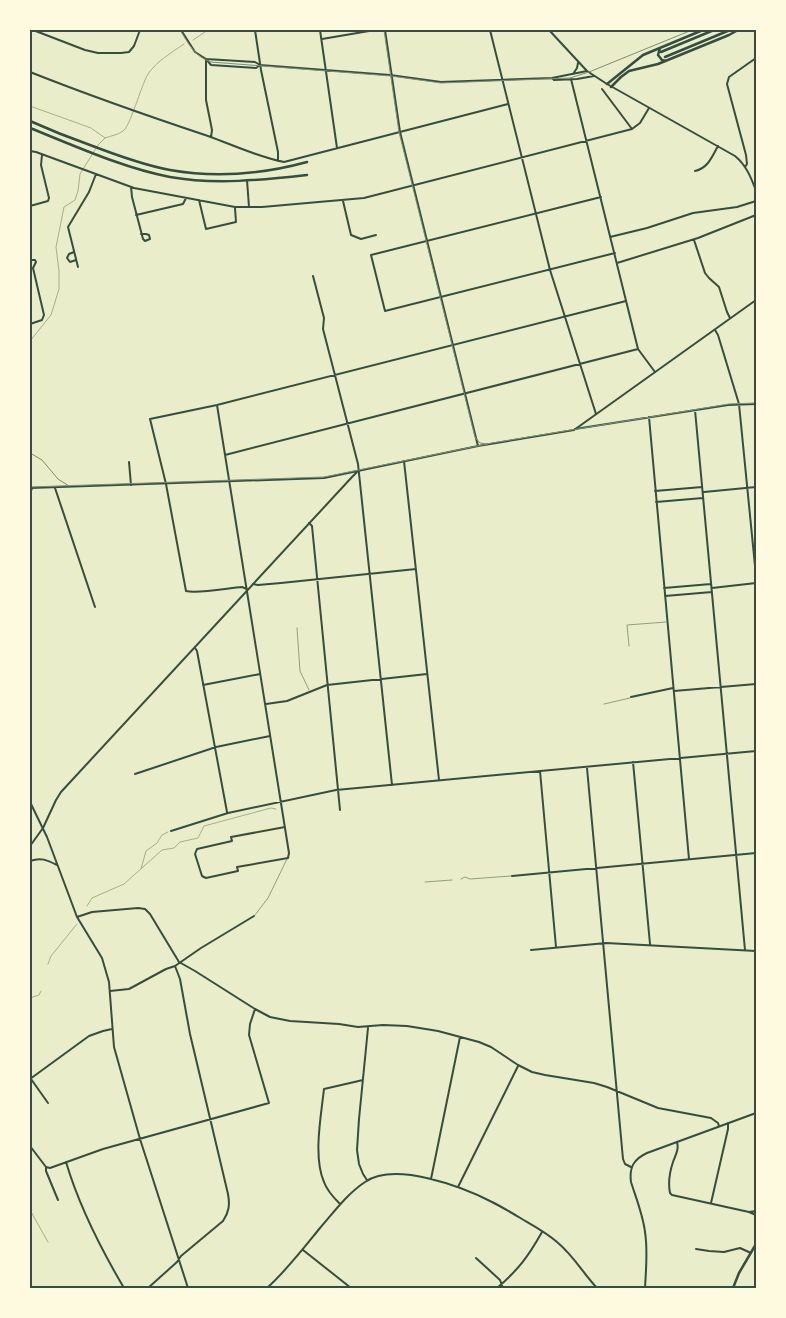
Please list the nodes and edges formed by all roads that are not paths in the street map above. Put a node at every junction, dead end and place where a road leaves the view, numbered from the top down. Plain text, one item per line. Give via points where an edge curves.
1 (33, 30) edge
2 (140, 30) edge
3 (181, 30) edge
4 (255, 30) edge
5 (320, 30) edge
6 (375, 30) edge
7 (385, 30) edge
8 (490, 30) edge
9 (549, 30) edge
10 (703, 30) edge
11 (714, 30) edge
12 (730, 30) edge
13 (738, 30) edge
14 (322, 39) junction
15 (660, 48) junction
16 (661, 52) dead end
17 (756, 58) edge
18 (666, 59) junction
19 (206, 60) junction
20 (578, 61) junction
21 (260, 65) junction
22 (326, 70) junction
23 (587, 71) junction
24 (30, 72) edge
25 (391, 75) junction
26 (571, 75) junction
27 (594, 76) junction
28 (552, 78) junction
29 (572, 79) junction
30 (502, 80) junction
31 (607, 84) junction
32 (611, 86) junction
33 (602, 89) dead end
34 (508, 104) junction
35 (649, 108) junction
36 (30, 121) edge
37 (30, 128) edge
38 (632, 129) junction
39 (400, 132) junction
40 (211, 137) junction
41 (587, 141) junction
42 (718, 146) junction
43 (337, 148) junction
44 (30, 151) edge
45 (42, 154) junction
46 (521, 158) junction
47 (278, 160) junction
48 (306, 162) dead end
49 (745, 167) junction
50 (695, 171) dead end
51 (246, 173) junction
52 (96, 174) junction
53 (307, 175) dead end
54 (247, 180) junction
55 (413, 186) junction
56 (131, 187) junction
57 (756, 191) edge
58 (601, 197) junction
59 (186, 198) junction
60 (198, 200) junction
61 (343, 201) junction
62 (756, 201) edge
63 (30, 206) edge
64 (234, 207) junction
65 (249, 207) junction
66 (535, 213) junction
67 (136, 215) junction
68 (756, 215) edge
69 (141, 234) dead end
70 (376, 235) dead end
71 (610, 237) junction
72 (694, 240) junction
73 (427, 241) junction
74 (74, 252) junction
75 (614, 253) junction
76 (30, 260) edge
77 (76, 260) junction
78 (617, 263) junction
79 (78, 267) dead end
80 (31, 268) edge
81 (550, 270) junction
82 (313, 276) dead end
83 (441, 297) junction
84 (756, 300) edge
85 (626, 301) junction
86 (564, 317) junction
87 (730, 318) junction
88 (30, 324) edge
89 (715, 330) junction
90 (453, 344) junction
91 (638, 349) junction
92 (580, 364) junction
93 (655, 372) junction
94 (335, 374) junction
95 (466, 394) junction
96 (739, 404) junction
97 (756, 404) edge
98 (217, 405) junction
99 (695, 410) junction
100 (596, 414) junction
101 (649, 417) junction
102 (348, 424) junction
103 (574, 430) junction
104 (478, 446) junction
105 (225, 455) junction
106 (404, 461) junction
107 (129, 462) dead end
108 (359, 471) junction
109 (229, 482) junction
110 (166, 484) junction
111 (131, 485) junction
112 (55, 487) junction
113 (702, 487) junction
114 (756, 487) edge
115 (31, 488) edge
116 (748, 488) junction
117 (655, 491) junction
118 (703, 492) junction
119 (30, 494) edge
120 (703, 498) junction
121 (656, 502) junction
122 (309, 523) junction
123 (416, 569) junction
124 (369, 574) junction
125 (756, 576) edge
126 (317, 579) junction
127 (756, 583) edge
128 (252, 584) junction
129 (711, 584) junction
130 (664, 588) junction
131 (712, 588) junction
132 (247, 589) junction
133 (712, 592) junction
134 (665, 596) junction
135 (94, 607) dead end
136 (667, 622) junction
137 (297, 628) dead end
138 (629, 646) dead end
139 (195, 648) junction
140 (261, 674) junction
141 (427, 674) junction
142 (381, 679) junction
143 (327, 684) junction
144 (756, 684) edge
145 (203, 685) junction
146 (720, 687) junction
147 (673, 688) junction
148 (310, 691) junction
149 (674, 691) junction
150 (631, 697) joint
151 (266, 704) junction
152 (604, 704) dead end
153 (271, 736) junction
154 (216, 748) junction
155 (756, 751) edge
156 (726, 754) junction
157 (680, 758) junction
158 (633, 762) junction
159 (587, 767) junction
160 (540, 771) junction
161 (135, 774) dead end
162 (439, 780) junction
163 (392, 785) junction
164 (339, 790) junction
165 (281, 801) junction
166 (30, 802) edge
167 (340, 810) dead end
168 (228, 813) junction
169 (285, 827) junction
170 (43, 828) junction
171 (171, 830) dead end
172 (30, 846) edge
173 (756, 853) edge
174 (736, 854) junction
175 (288, 858) junction
176 (689, 859) junction
177 (30, 861) edge
178 (642, 864) junction
179 (57, 865) junction
180 (596, 868) junction
181 (549, 872) junction
182 (512, 876) joint
183 (461, 879) dead end
184 (452, 880) dead end
185 (425, 882) dead end
186 (254, 916) joint
187 (77, 917) junction
188 (603, 943) junction
189 (650, 945) junction
190 (556, 947) junction
191 (531, 950) dead end
192 (745, 950) junction
193 (756, 951) edge
194 (179, 962) junction
195 (175, 966) junction
196 (110, 991) junction
197 (255, 1010) junction
198 (368, 1026) junction
199 (112, 1029) junction
200 (460, 1037) junction
201 (518, 1065) junction
202 (30, 1079) edge
203 (362, 1080) junction
204 (617, 1091) junction
205 (48, 1103) dead end
206 (756, 1113) edge
207 (210, 1119) junction
208 (728, 1123) junction
209 (720, 1126) junction
210 (140, 1139) junction
211 (677, 1142) junction
212 (30, 1146) edge
213 (66, 1162) junction
214 (46, 1167) junction
215 (631, 1167) junction
216 (431, 1179) junction
217 (366, 1180) junction
218 (458, 1187) junction
219 (58, 1200) dead end
220 (340, 1204) junction
221 (711, 1204) junction
222 (756, 1211) edge
223 (749, 1212) junction
224 (756, 1215) edge
225 (543, 1232) junction
226 (756, 1244) edge
227 (696, 1249) dead end
228 (303, 1250) junction
229 (751, 1253) junction
230 (476, 1258) dead end
231 (179, 1259) junction
232 (502, 1284) junction
233 (124, 1288) edge
234 (148, 1288) edge
235 (188, 1288) edge
236 (268, 1288) edge
237 (351, 1288) edge
238 (497, 1288) edge
239 (504, 1288) edge
240 (597, 1288) edge
241 (645, 1288) edge
242 (732, 1288) edge

1 - 2 street via 98,53 129,52
3 - 19 street via 195,52
4 - 21 street
5 - 14 street
6 - 14 street
7 - 25 street
8 - 30 street
9 - 20 street
10 - 15 main road
11 - 16 main road
12 - 18 main road
13 - 18 main road
14 - 22 street
15 - 18 main road via 658,55 662,60
15 - 31 main road via 637,59
17 - 49 street via 727,80 746,155
18 - 32 main road via 629,71
19 - 21 street via 257,62
19 - 21 street via 216,65 256,68
19 - 40 street via 206,100
20 - 23 street
20 - 26 street via 578,68
21 - 22 street
21 - 47 street
22 - 25 street
22 - 43 street
23 - 26 street
23 - 27 street
24 - 40 street
25 - 30 street via 441,82
25 - 39 street
26 - 28 street
27 - 29 street
27 - 31 street
28 - 29 street
28 - 30 street
29 - 41 street
30 - 34 street
31 - 32 street
32 - 35 street
33 - 38 street
34 - 39 street
34 - 46 street
35 - 38 street
35 - 42 street
36 - 51 main road via 141,163 212,174
37 - 54 main road via 140,169 171,177
38 - 41 street
39 - 43 street
39 - 55 street
40 - 47 street
41 - 46 street
41 - 58 street
42 - 49 street via 735,156
42 - 50 street via 709,163
43 - 47 street via 288,161
44 - 45 street
45 - 52 street
45 - 63 street via 41,165 49,198
46 - 55 street
46 - 66 street
48 - 51 main road
49 - 57 street
51 - 54 main road
52 - 56 street
52 - 74 street via 69,224
53 - 54 main road
54 - 65 street
55 - 61 street
55 - 73 street
56 - 59 street
56 - 67 street
58 - 66 street
58 - 71 street
59 - 60 street
59 - 67 street via 184,204
60 - 64 street
60 - 64 street via 206,229 236,222
61 - 65 street
61 - 70 street via 351,235 361,239
62 - 71 street via 693,213
64 - 65 street
66 - 73 street
66 - 81 street
67 - 69 street
68 - 72 street
71 - 75 street
72 - 78 street
72 - 87 street via 705,273 719,287
73 - 83 street
73 - 83 street via 371,255 385,311
74 - 77 street
74 - 77 street via 67,258 70,262
75 - 78 street
75 - 81 street
76 - 80 street via 36,262
77 - 79 street
78 - 85 street
80 - 88 street via 44,315 42,320
81 - 83 street
81 - 86 street
82 - 94 street
83 - 90 street
84 - 87 street
85 - 86 street
85 - 91 street
86 - 90 street
86 - 92 street
87 - 89 street
89 - 93 street
89 - 96 street
90 - 94 street
90 - 95 street
91 - 92 street
91 - 93 street
92 - 95 street
92 - 100 street
93 - 100 street
94 - 98 street
94 - 102 street
95 - 102 street
95 - 104 street
96 - 97 street
96 - 99 street
96 - 116 street
98 - 105 street
98 - 110 street via 150,419
99 - 101 street
99 - 113 street
100 - 103 street
101 - 103 street
101 - 117 street
102 - 105 street
102 - 108 street
103 - 104 street
104 - 106 street
105 - 109 street
106 - 108 street
106 - 123 street
107 - 111 street
108 - 109 street via 324,478
108 - 122 street
108 - 124 street
109 - 110 street
109 - 132 street
110 - 111 street
110 - 132 street via 186,591
111 - 112 street
112 - 115 street
112 - 135 street
113 - 117 street
113 - 118 street
114 - 116 street
115 - 119 street
116 - 118 street
116 - 125 street
117 - 121 street
118 - 120 street
120 - 121 street
120 - 129 street
121 - 130 street
122 - 126 street via 312,526
122 - 128 street
123 - 124 street
123 - 141 street
124 - 126 street
124 - 142 street
126 - 128 street
126 - 143 street
127 - 131 street
128 - 132 street
129 - 130 street
129 - 131 street
130 - 134 street
131 - 133 street
132 - 139 street
132 - 140 street
133 - 134 street
133 - 146 street
134 - 136 street
136 - 138 lane via 627,625
136 - 147 street
137 - 148 lane via 300,671
139 - 145 street
139 - 170 street via 61,792
140 - 145 street
140 - 151 street
141 - 142 street
141 - 162 street
142 - 143 street
142 - 163 street
143 - 148 street
143 - 164 street
144 - 146 street
145 - 154 street
146 - 149 street
146 - 156 street
147 - 149 street
147 - 150 street
148 - 151 street via 286,701
149 - 157 street
150 - 152 lane
151 - 153 street
153 - 154 street
153 - 165 street
154 - 161 street
154 - 168 street
155 - 156 street
156 - 157 street
156 - 174 street
157 - 158 street
157 - 176 street
158 - 159 street
158 - 178 street
159 - 160 street
159 - 180 street
160 - 162 street
160 - 181 street
162 - 163 street
163 - 164 street
164 - 165 street
164 - 167 street
165 - 168 street
165 - 169 street
166 - 170 street
168 - 171 street
169 - 175 street
169 - 175 street via 232,837 232,841 197,849 194,854 202,876 206,878 238,871 238,867
170 - 172 street
170 - 179 street
173 - 174 street
174 - 176 street
174 - 192 street
175 - 186 lane via 268,898
176 - 178 street
177 - 179 street via 39,858
178 - 180 street
178 - 189 street
179 - 187 street
180 - 181 street
180 - 188 street
181 - 182 street
181 - 190 street
182 - 183 lane
184 - 185 lane
186 - 194 street
187 - 194 street via 92,912 145,909
187 - 196 street via 102,958
188 - 189 street
188 - 190 street
188 - 204 street
189 - 192 street
190 - 191 street
192 - 193 street
194 - 195 street
194 - 197 street
195 - 196 street via 129,989
195 - 207 street
196 - 199 street
197 - 198 street via 280,1020
197 - 207 street via 248,1035 269,1103
198 - 200 street via 420,1027
198 - 203 street
199 - 202 street via 89,1036
199 - 210 street via 114,1047
200 - 201 street via 491,1047
200 - 216 street
201 - 204 street via 532,1072 590,1082
201 - 218 street
202 - 205 street
203 - 217 street via 357,1150
203 - 220 street via 324,1089 318,1164 324,1182
204 - 209 street via 658,1108 711,1118
204 - 215 street via 623,1160
206 - 208 street
207 - 210 street
207 - 231 street via 228,1194 227,1214
208 - 209 street
208 - 221 street
209 - 211 street
210 - 213 street
210 - 231 street
211 - 215 street via 643,1155
211 - 221 street via 670,1194
212 - 214 street
213 - 214 street
213 - 233 street via 95,1235
214 - 219 street
215 - 241 street via 631,1182 646,1233
216 - 217 street via 385,1174
216 - 218 street
217 - 220 street
218 - 225 street via 493,1202
220 - 228 street
221 - 223 street
222 - 223 street
223 - 224 street
225 - 232 street via 530,1255
225 - 240 street via 566,1249
226 - 229 main road
227 - 229 street via 724,1252 740,1248
228 - 236 street
228 - 237 street
229 - 242 main road
230 - 232 street
231 - 234 street
231 - 235 street
232 - 238 street
232 - 239 street

